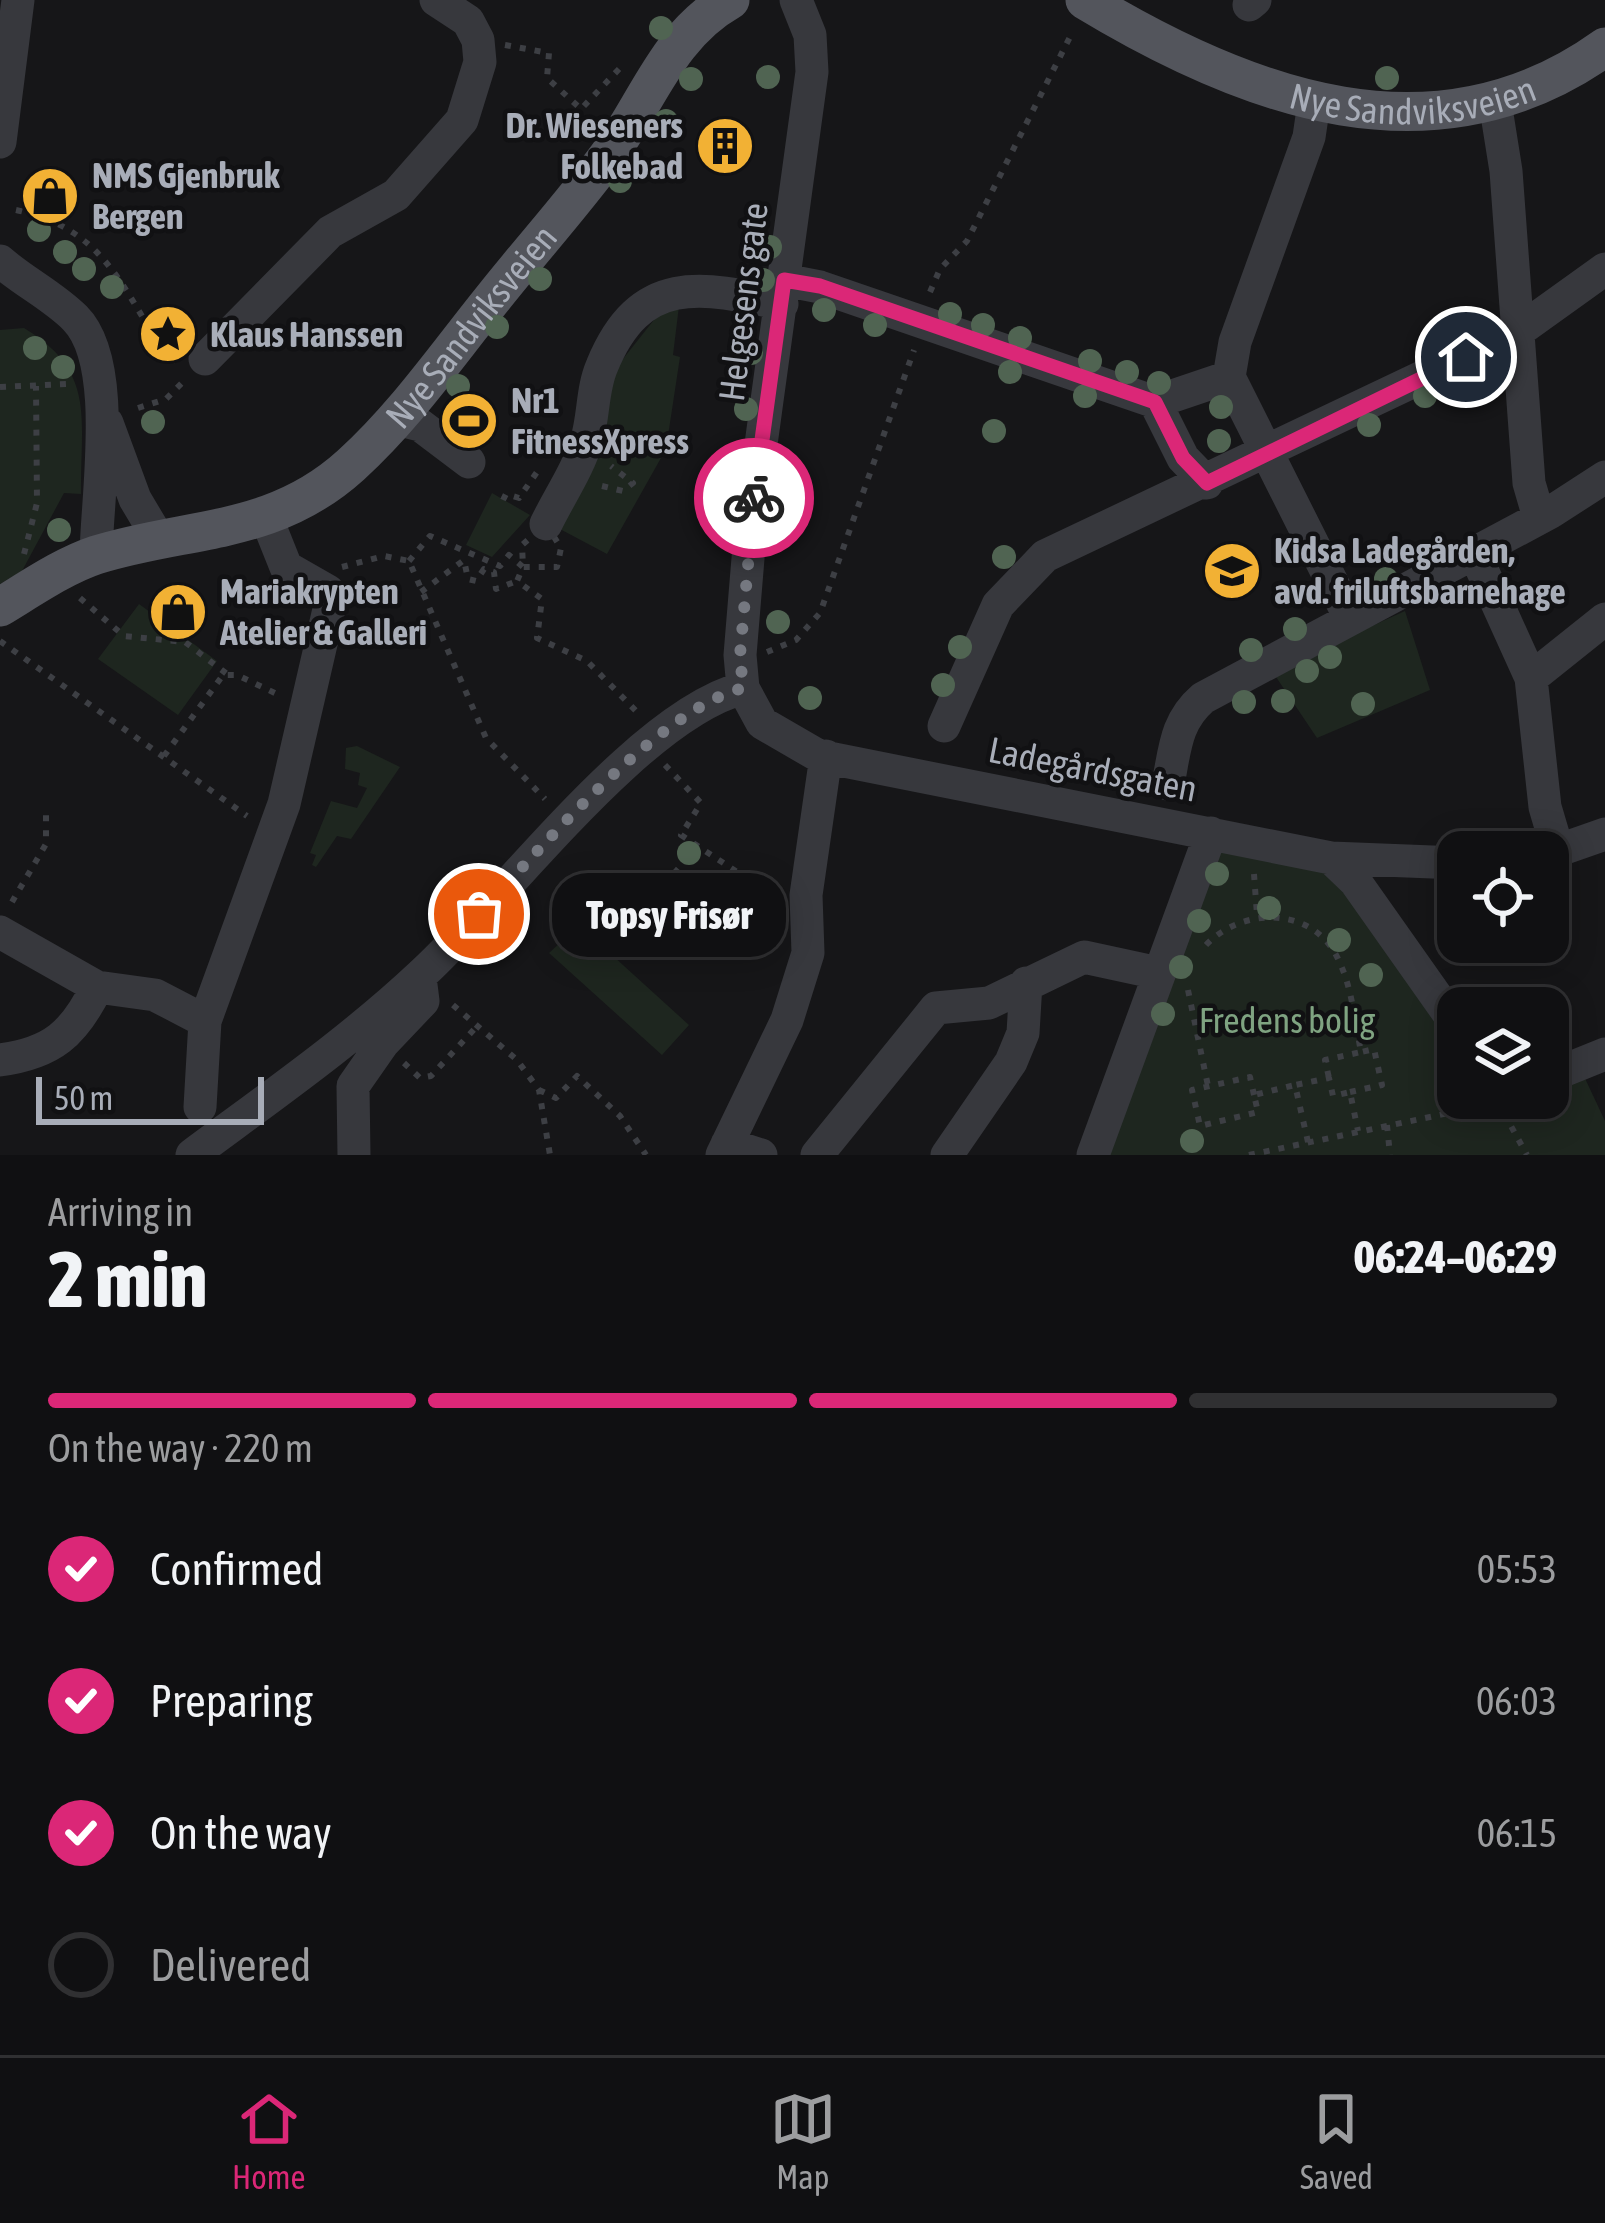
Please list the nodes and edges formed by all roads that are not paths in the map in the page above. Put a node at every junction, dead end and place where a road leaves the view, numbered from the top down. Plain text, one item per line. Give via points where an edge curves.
1 (18, 0) edge
2 (436, 0) edge
3 (730, 0) edge
4 (796, 0) edge
5 (1082, 7) edge
6 (1605, 47) edge
7 (1495, 102) junction
8 (1314, 103) junction
9 (0, 142) edge
10 (0, 261) edge
11 (1605, 269) edge
12 (783, 292) junction
13 (1517, 332) junction
14 (201, 364) road end
15 (1229, 377) junction
16 (1155, 402) junction
17 (103, 410) junction
18 (396, 419) junction
19 (1265, 455) junction
20 (470, 462) dead end
21 (1605, 477) edge
22 (1207, 483) junction
23 (1538, 514) junction
24 (266, 517) junction
25 (546, 524) dead end
26 (129, 548) junction
27 (1474, 552) junction
28 (0, 607) edge
29 (1350, 617) junction
30 (1605, 620) edge
31 (1531, 678) junction
32 (743, 688) junction
33 (944, 726) dead end
34 (826, 756) junction
35 (1168, 784) dead end
36 (1549, 831) edge
37 (1211, 833) junction
38 (1605, 834) edge
39 (1569, 847) edge
40 (1331, 858) junction
41 (1437, 860) edge
42 (0, 932) edge
43 (1173, 978) junction
44 (1026, 982) junction
45 (97, 987) junction
46 (430, 987) junction
47 (1437, 997) edge
48 (205, 1021) junction
49 (1605, 1054) edge
50 (0, 1060) edge
51 (1569, 1069) edge
52 (200, 1107) dead end
53 (724, 1150) edge
54 (192, 1155) edge
55 (354, 1155) edge
56 (761, 1155) edge
57 (817, 1155) edge
58 (946, 1155) edge
59 (1093, 1155) edge

1 - 9 street
2 - 14 street via 468,21 478,40 471,103 396,195 316,245
3 - 18 main road, Nye Sandviksveien via 670,53 608,155
4 - 12 street, Helgesens gate via 810,35 812,72
5 - 8 main road, Nye Sandviksveien
6 - 7 main road, Nye Sandviksveien
7 - 8 main road, Nye Sandviksveien via 1414,114
7 - 13 street
8 - 15 street
10 - 17 street via 78,321 97,354
11 - 13 street
12 - 16 street via 820,286
12 - 25 street via 699,288 645,305 601,366 587,441
12 - 32 street, Helgesens gate via 747,559
13 - 19 street
13 - 23 street
15 - 16 street
15 - 19 street
16 - 22 street via 1183,458
17 - 26 street
17 - 26 street via 135,500
18 - 20 street via 420,425
18 - 24 main road, Nye Sandviksveien via 313,496
19 - 22 street
19 - 29 street
21 - 23 street
22 - 33 street via 1060,549 1018,579 998,605
23 - 27 street
24 - 26 main road, Nye Sandviksveien
24 - 48 street via 286,566 330,596 272,838
26 - 28 main road, Nye Sandviksveien
27 - 29 street
27 - 31 street
29 - 35 street via 1186,712
30 - 31 street
31 - 36 street
32 - 34 street, Ladegårdsgaten via 762,723
32 - 46 street via 702,704 567,821
34 - 37 street, Ladegårdsgaten
34 - 53 street via 808,953 787,1020
37 - 40 street, Ladegårdsgaten
37 - 43 street
38 - 39 street
40 - 41 street, Ladegårdsgaten
40 - 47 street
42 - 45 street
43 - 44 street via 1084,957
43 - 59 street
44 - 57 street via 988,1004 936,1008
44 - 58 street via 1023,1033 1011,1062
45 - 48 street via 155,995
45 - 50 street via 56,1043
46 - 54 street
46 - 55 street via 353,1087
48 - 52 street
49 - 51 street
53 - 56 street

